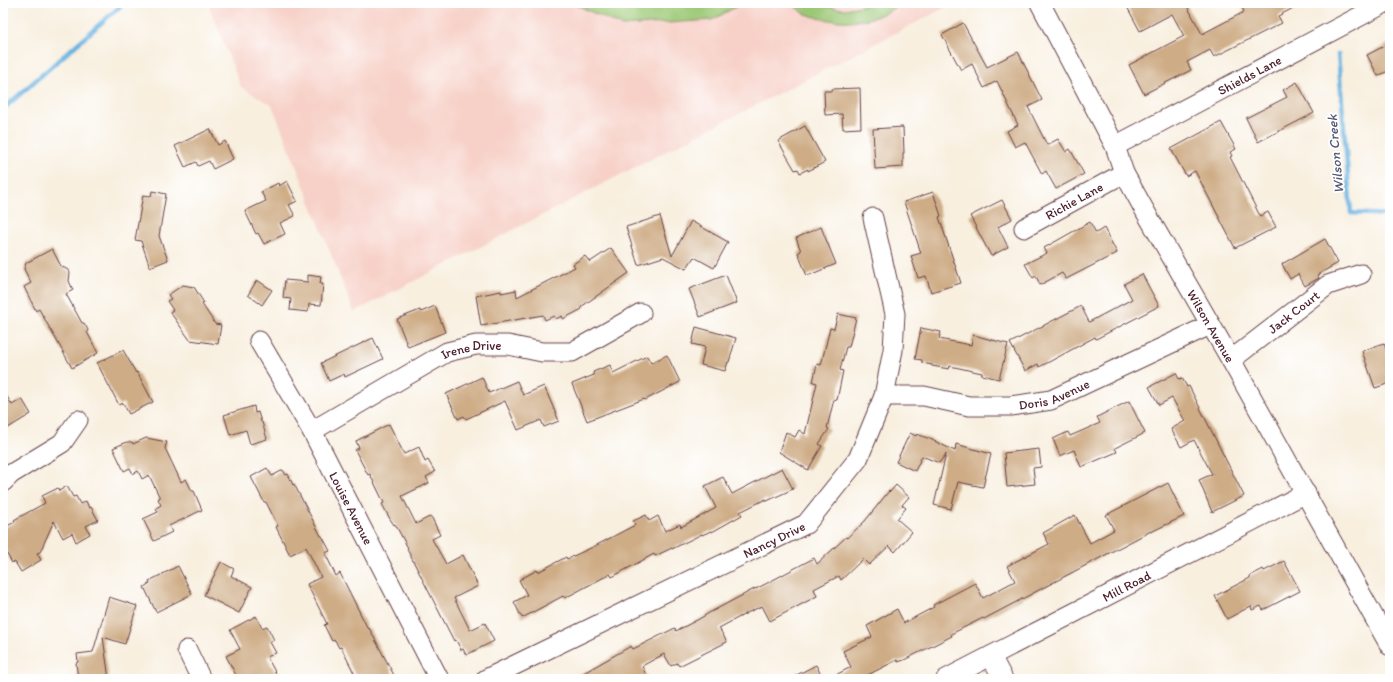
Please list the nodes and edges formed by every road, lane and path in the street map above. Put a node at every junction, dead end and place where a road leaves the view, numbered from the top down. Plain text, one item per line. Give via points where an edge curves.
1 (1040, 3) edge
2 (1384, 3) edge
3 (1115, 146) junction
4 (1124, 173) junction
5 (872, 218) dead end
6 (1024, 228) dead end
7 (1361, 274) dead end
8 (641, 313) dead end
9 (1210, 325) junction
10 (259, 341) dead end
11 (1231, 360) junction
12 (884, 396) junction
13 (78, 420) dead end
14 (312, 430) junction
15 (3, 482) edge
16 (1306, 493) junction
17 (1390, 646) edge
18 (187, 650) dead end
19 (991, 656) junction
20 (201, 679) edge
21 (439, 679) edge
22 (486, 679) edge
23 (946, 679) edge
24 (1003, 679) edge

1 - 3 street, Wilson Avenue
2 - 3 street, Shields Lane
3 - 4 street, Wilson Avenue
4 - 6 street, Richie Lane
4 - 9 street, Wilson Avenue
5 - 12 street, Nancy Drive via 895,314 893,350
7 - 11 street, Jack Court via 1328,285
8 - 14 street, Irene Drive via 572,352 542,352 508,345 476,345 447,352
9 - 11 street, Wilson Avenue
9 - 12 street, Doris Avenue via 1051,400 1011,406 969,406 924,396
10 - 14 street, Louise Avenue
11 - 16 street, Wilson Avenue
12 - 22 street, Nancy Drive via 858,459 806,524
13 - 15 street via 62,443
14 - 21 street, Louise Avenue
16 - 17 street, Wilson Avenue
16 - 19 street, Mill Road
18 - 20 street
19 - 23 street, Mill Road
19 - 24 street

